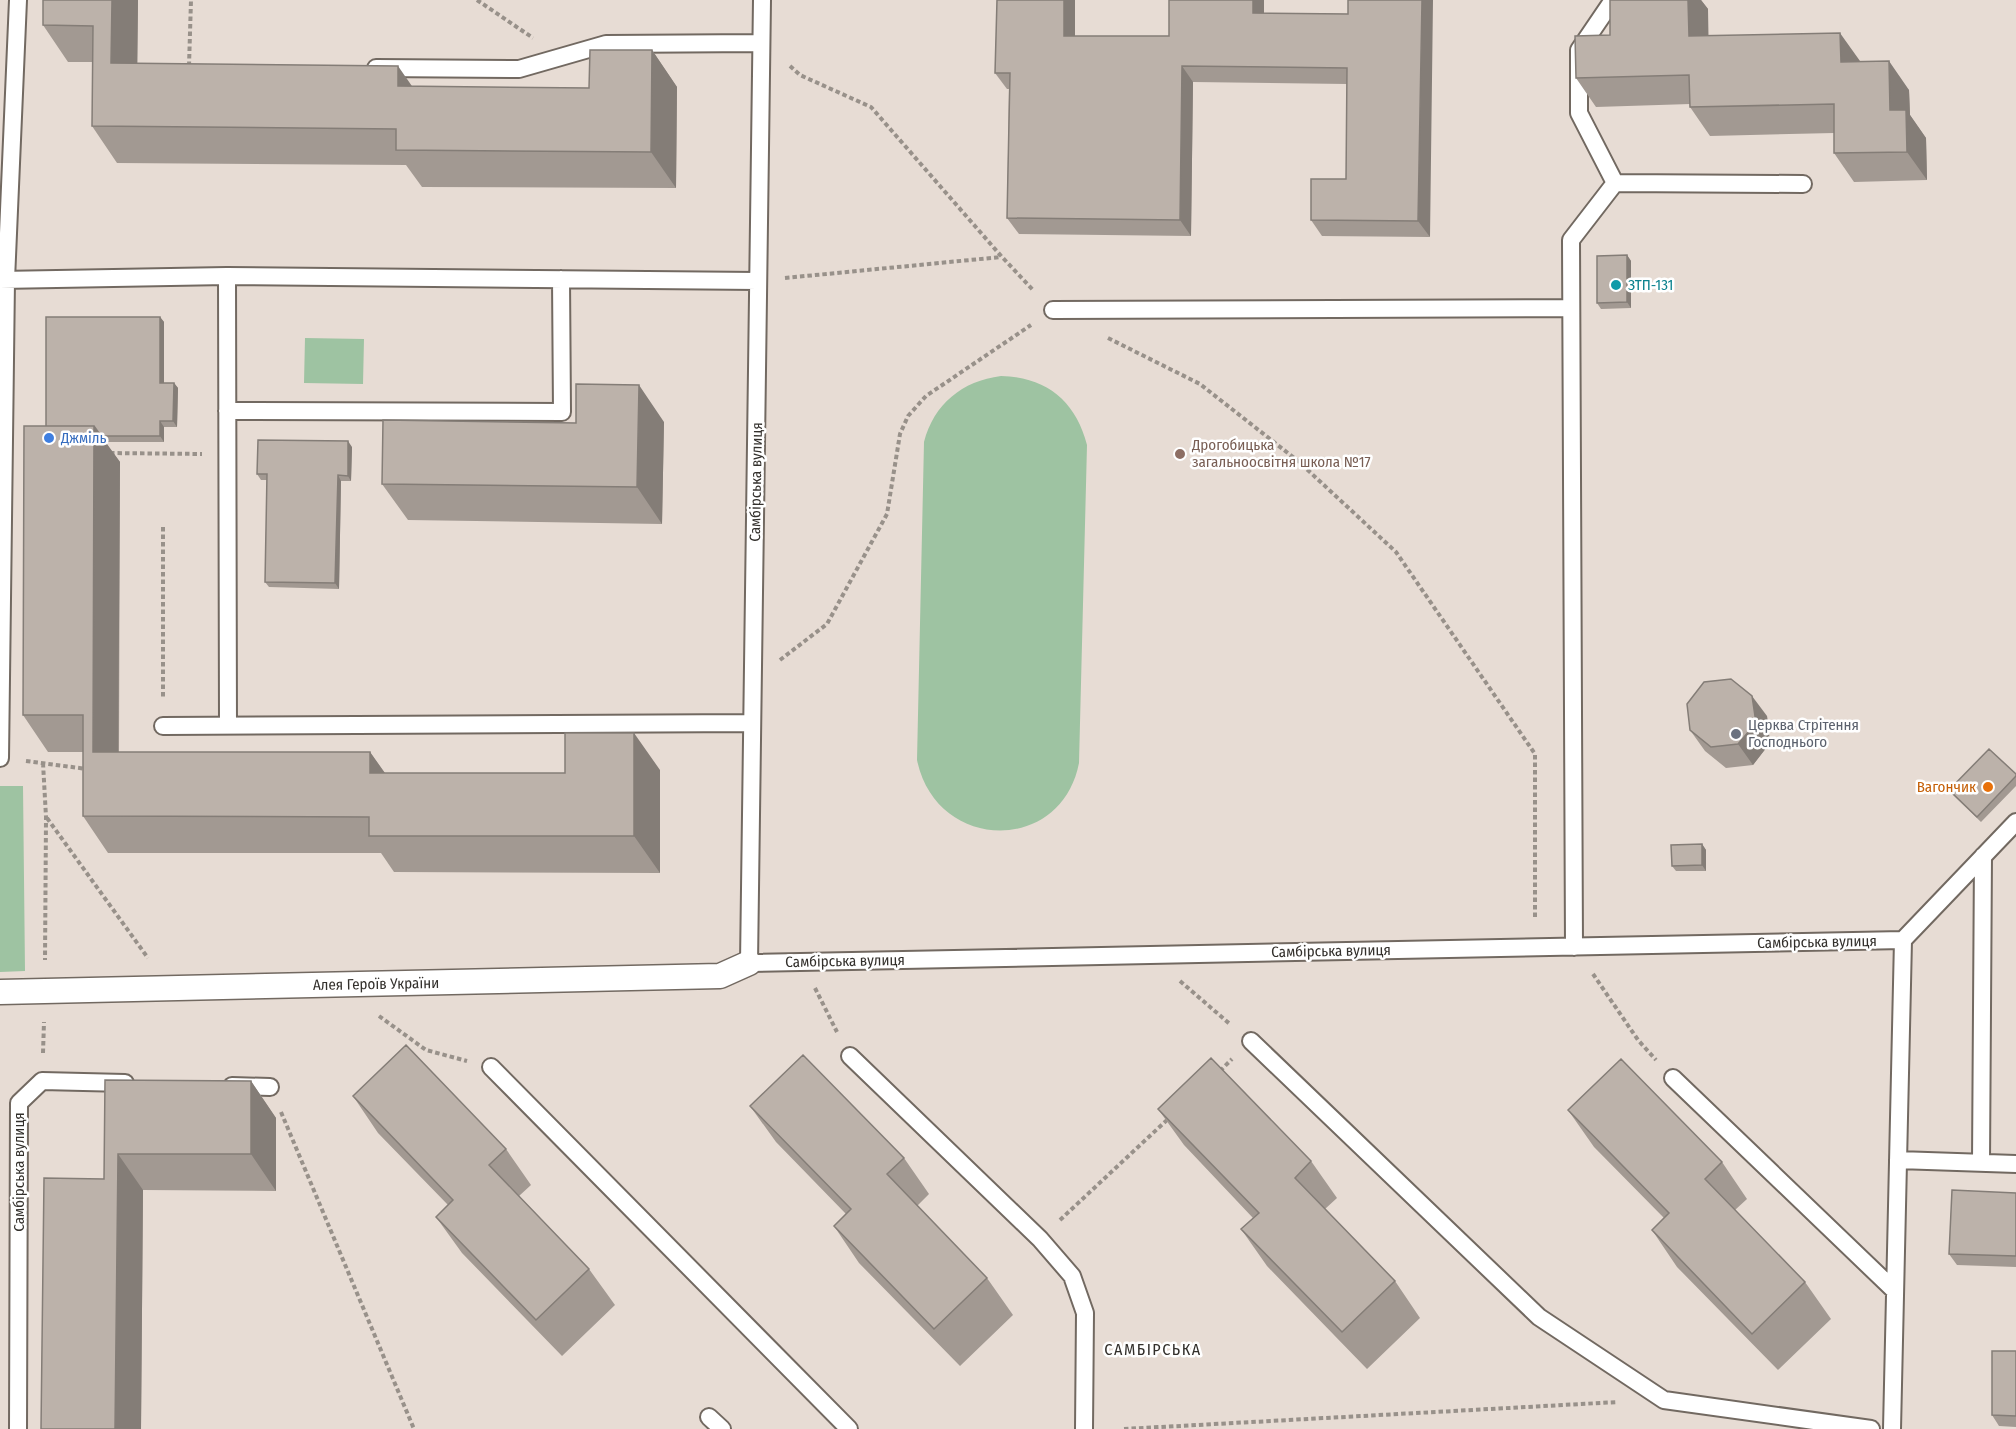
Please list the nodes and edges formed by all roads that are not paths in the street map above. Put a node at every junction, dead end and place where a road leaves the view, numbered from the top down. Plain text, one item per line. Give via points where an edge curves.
1 (18, 0) edge
2 (762, 0) edge
3 (1613, 0) edge
4 (761, 43) junction
5 (354, 67) edge
6 (1615, 183) junction
7 (1803, 184) dead end
8 (226, 276) junction
9 (561, 279) junction
10 (3, 280) edge
11 (758, 280) junction
12 (1571, 308) junction
13 (1053, 310) road end
14 (2, 395) edge
15 (227, 411) junction
16 (752, 723) junction
17 (228, 725) junction
18 (163, 726) road end
19 (0, 758) edge
20 (2016, 822) edge
21 (1983, 856) junction
22 (1903, 940) junction
23 (1574, 947) junction
24 (750, 963) junction
25 (0, 992) edge
26 (1251, 1041) road end
27 (850, 1056) road end
28 (491, 1067) road end
29 (1673, 1078) road end
30 (145, 1084) edge
31 (213, 1085) edge
32 (270, 1087) road end
33 (1899, 1160) junction
34 (1981, 1163) junction
35 (2016, 1164) edge
36 (1894, 1291) junction
37 (709, 1417) dead end
38 (18, 1429) edge
39 (722, 1429) edge
40 (849, 1429) edge
41 (1084, 1429) edge
42 (1871, 1429) edge
43 (1892, 1429) edge

1 - 10 lane
2 - 4 lane, Самбірська вулиця
3 - 6 lane via 1579,50 1579,113
4 - 5 lane via 606,44 519,69
4 - 11 lane, Самбірська вулиця
6 - 7 lane
6 - 12 lane via 1571,240
8 - 9 lane
8 - 10 lane
8 - 15 lane
9 - 11 lane
9 - 15 lane via 562,412
10 - 14 lane
11 - 16 lane, Самбірська вулиця
12 - 13 lane
12 - 23 lane
14 - 19 lane
15 - 17 lane
16 - 17 lane
16 - 24 lane, Самбірська вулиця
17 - 18 lane
20 - 21 lane
21 - 22 lane
21 - 34 lane
22 - 23 lane, Самбірська вулиця
22 - 33 lane
23 - 24 lane, Самбірська вулиця
24 - 25 street, Алея Героїв України via 720,976
26 - 42 lane via 1539,1317 1664,1400
27 - 41 lane via 1040,1239 1072,1276 1085,1313
28 - 40 lane
29 - 36 lane
30 - 38 lane, Самбірська вулиця via 42,1081 19,1103
31 - 32 lane
33 - 34 lane
33 - 36 lane
34 - 35 lane
36 - 43 lane
37 - 39 lane

